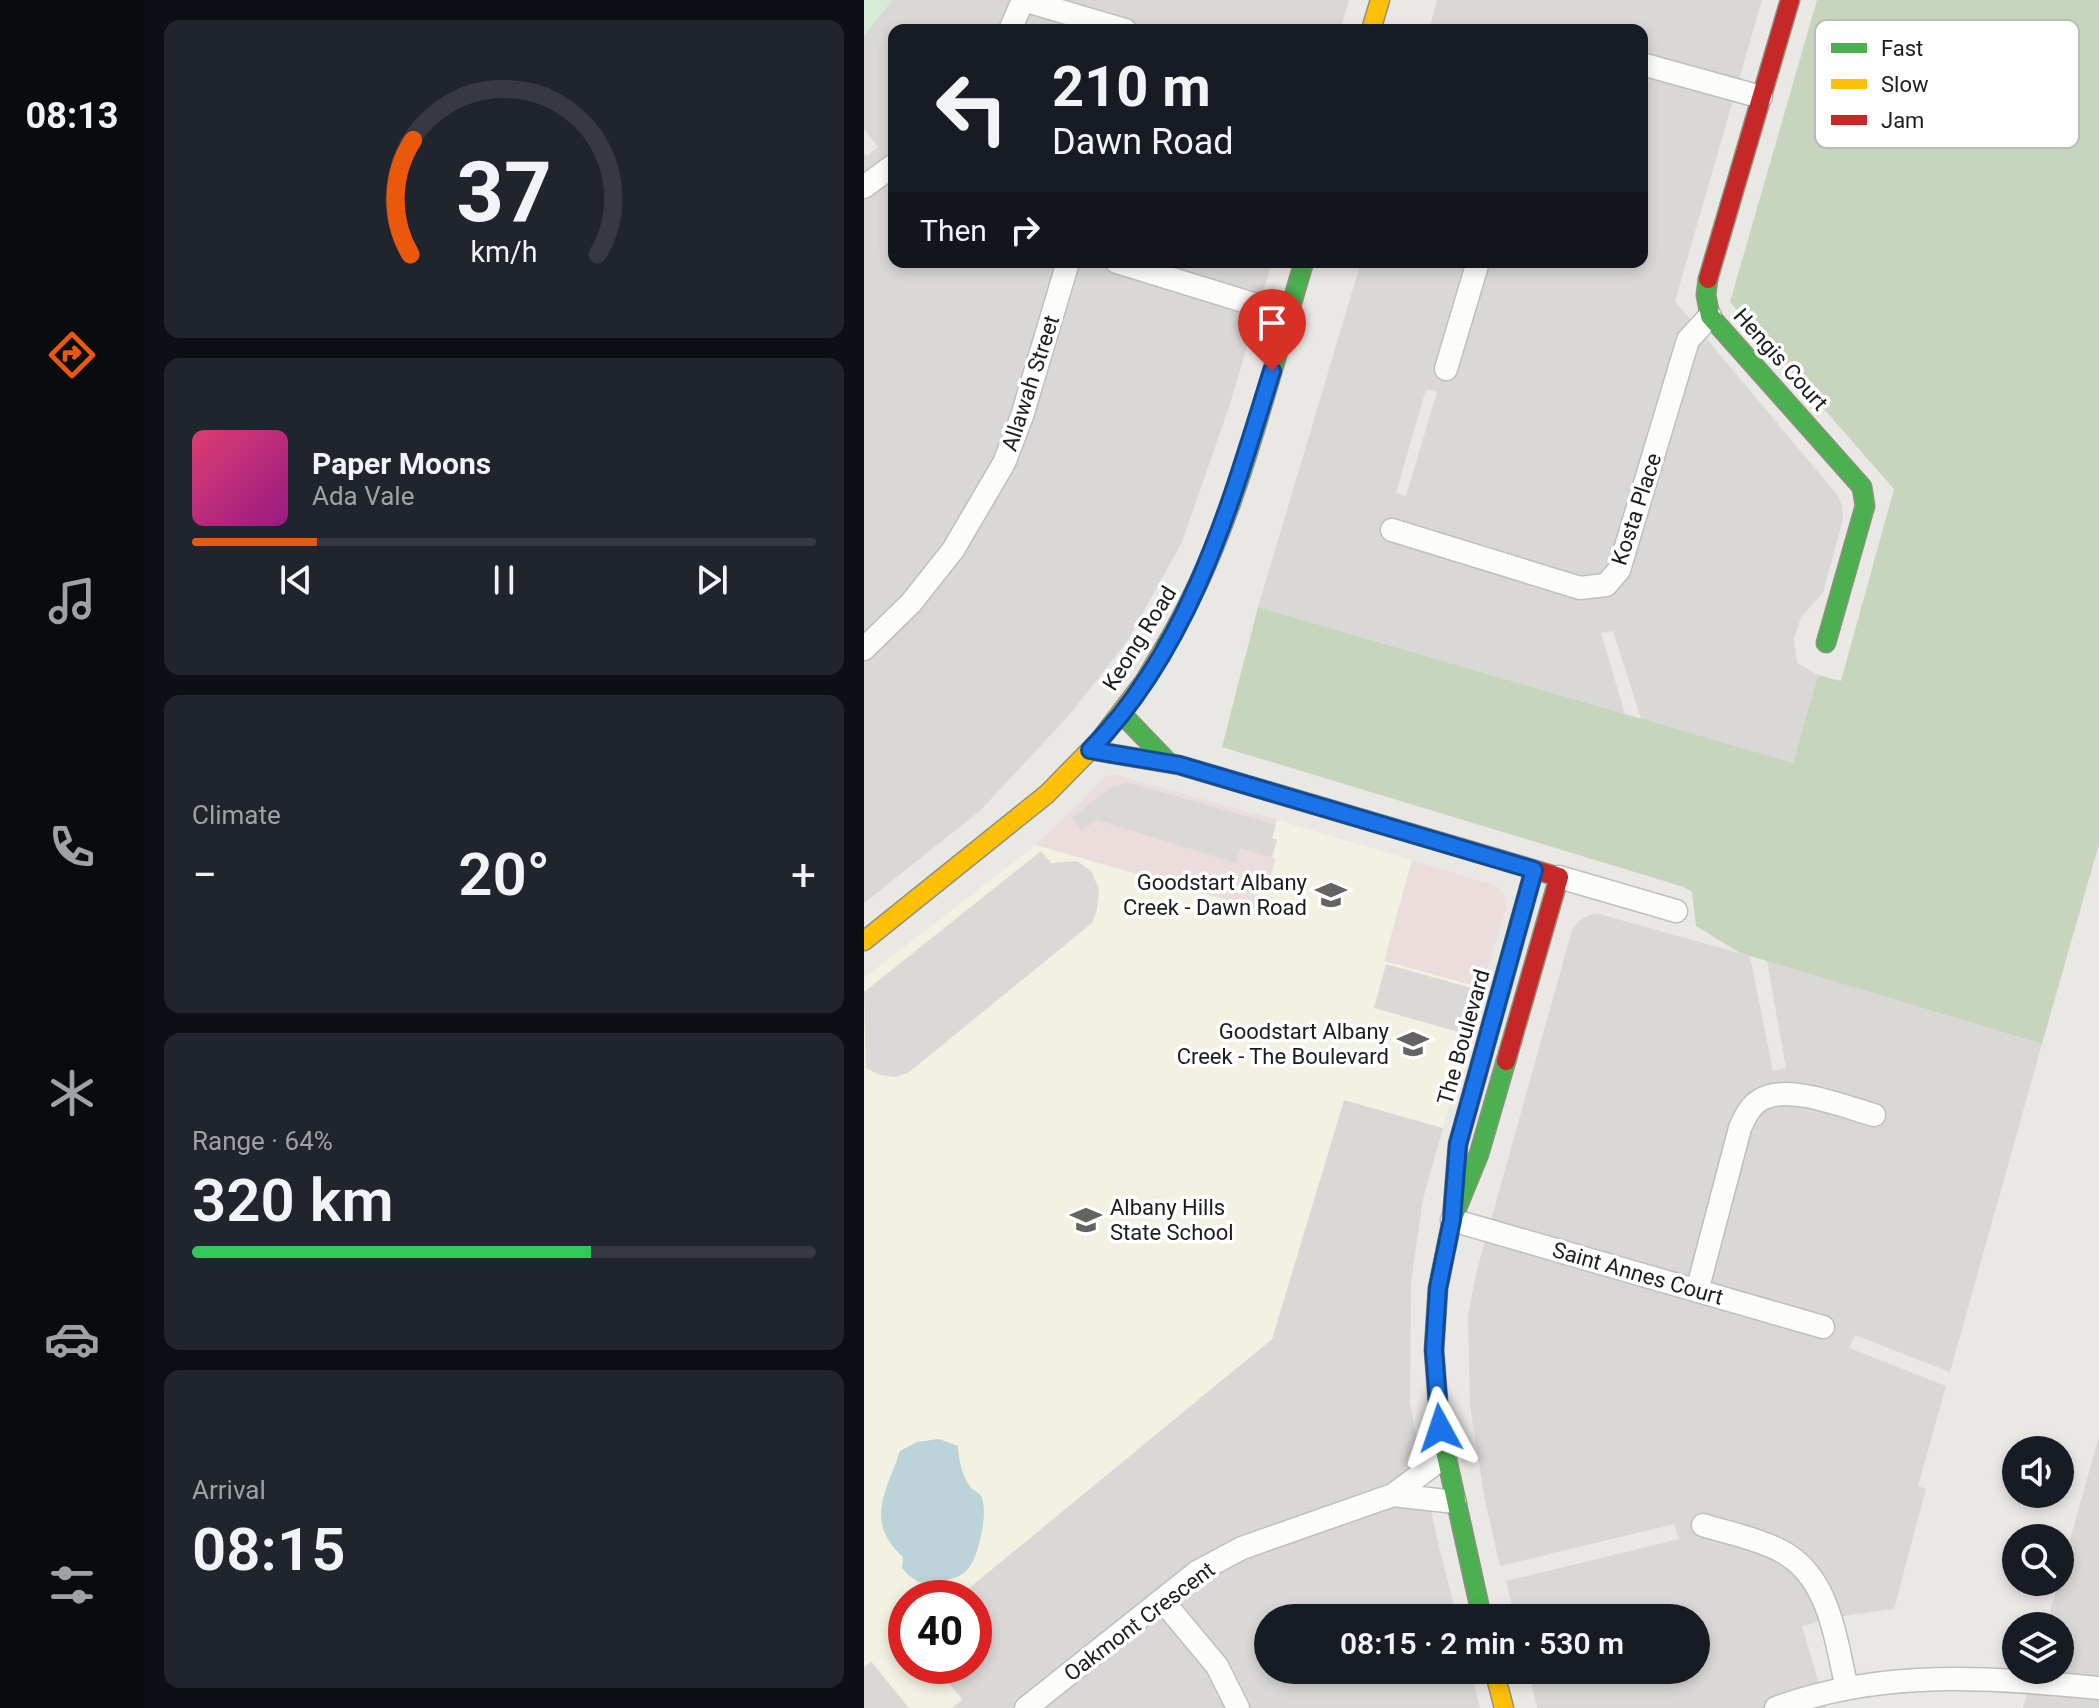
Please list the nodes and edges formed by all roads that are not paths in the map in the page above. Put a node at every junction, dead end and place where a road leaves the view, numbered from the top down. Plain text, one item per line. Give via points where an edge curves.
1 (1023, 0) edge
2 (1380, 0) edge
3 (1790, 0) edge
4 (1013, 24) edge
5 (1105, 24) edge
6 (1373, 24) edge
7 (1648, 66) edge
8 (1761, 97) junction
9 (888, 169) edge
10 (864, 187) edge
11 (1066, 268) edge
12 (1136, 268) edge
13 (1302, 268) edge
14 (1476, 268) edge
15 (1289, 315) junction
16 (1710, 316) junction
17 (1446, 369) dead end
18 (1392, 530) dead end
19 (1826, 643) dead end
20 (864, 649) edge
21 (1121, 713) junction
22 (1090, 750) junction
23 (1168, 762) junction
24 (1534, 870) junction
25 (1559, 877) junction
26 (1676, 911) dead end
27 (864, 941) edge
28 (1874, 1115) dead end
29 (1452, 1220) junction
30 (1697, 1291) junction
31 (1823, 1327) dead end
32 (1445, 1456) junction
33 (1393, 1495) junction
34 (1455, 1502) junction
35 (1703, 1525) dead end
36 (1162, 1600) junction
37 (1479, 1604) edge
38 (1498, 1684) edge
39 (1847, 1688) junction
40 (2099, 1688) edge
41 (1026, 1708) edge
42 (1238, 1708) edge
43 (1504, 1708) edge
44 (1776, 1708) edge

1 - 4 street
1 - 5 street
2 - 6 street
3 - 8 street, Hengis Court
7 - 8 street
8 - 16 street, Hengis Court via 1709,275
9 - 10 street
11 - 20 street, Allawah Street via 1004,463 953,550 911,603
12 - 15 street
13 - 15 street, Keong Road
14 - 17 street
15 - 21 street, Keong Road via 1228,512 1190,606
16 - 18 street, Kosta Place via 1688,340 1619,570 1606,585 1580,588
16 - 19 street, Hengis Court via 1862,487 1865,506
21 - 22 street, Keong Road
21 - 23 street
22 - 23 street
22 - 27 street, Keong Road via 1021,817
23 - 24 street
24 - 25 street
24 - 29 street, The Boulevard via 1458,1144
25 - 26 street
25 - 29 street, The Boulevard via 1479,1154
28 - 30 street via 1789,1094 1764,1097 1755,1104 1740,1128
29 - 30 street, Saint Annes Court
29 - 32 street, The Boulevard via 1438,1288 1434,1350
30 - 31 street, Saint Annes Court
32 - 33 street, Oakmont Crescent
32 - 34 street, The Boulevard
33 - 34 street, Oakmont Crescent
33 - 36 street, Oakmont Crescent via 1242,1548 1197,1572
34 - 37 street, The Boulevard
35 - 39 street via 1778,1549 1799,1562 1827,1608
36 - 41 street, Oakmont Crescent
36 - 42 street via 1217,1666
38 - 43 street
39 - 40 street via 1958,1677
39 - 44 street

